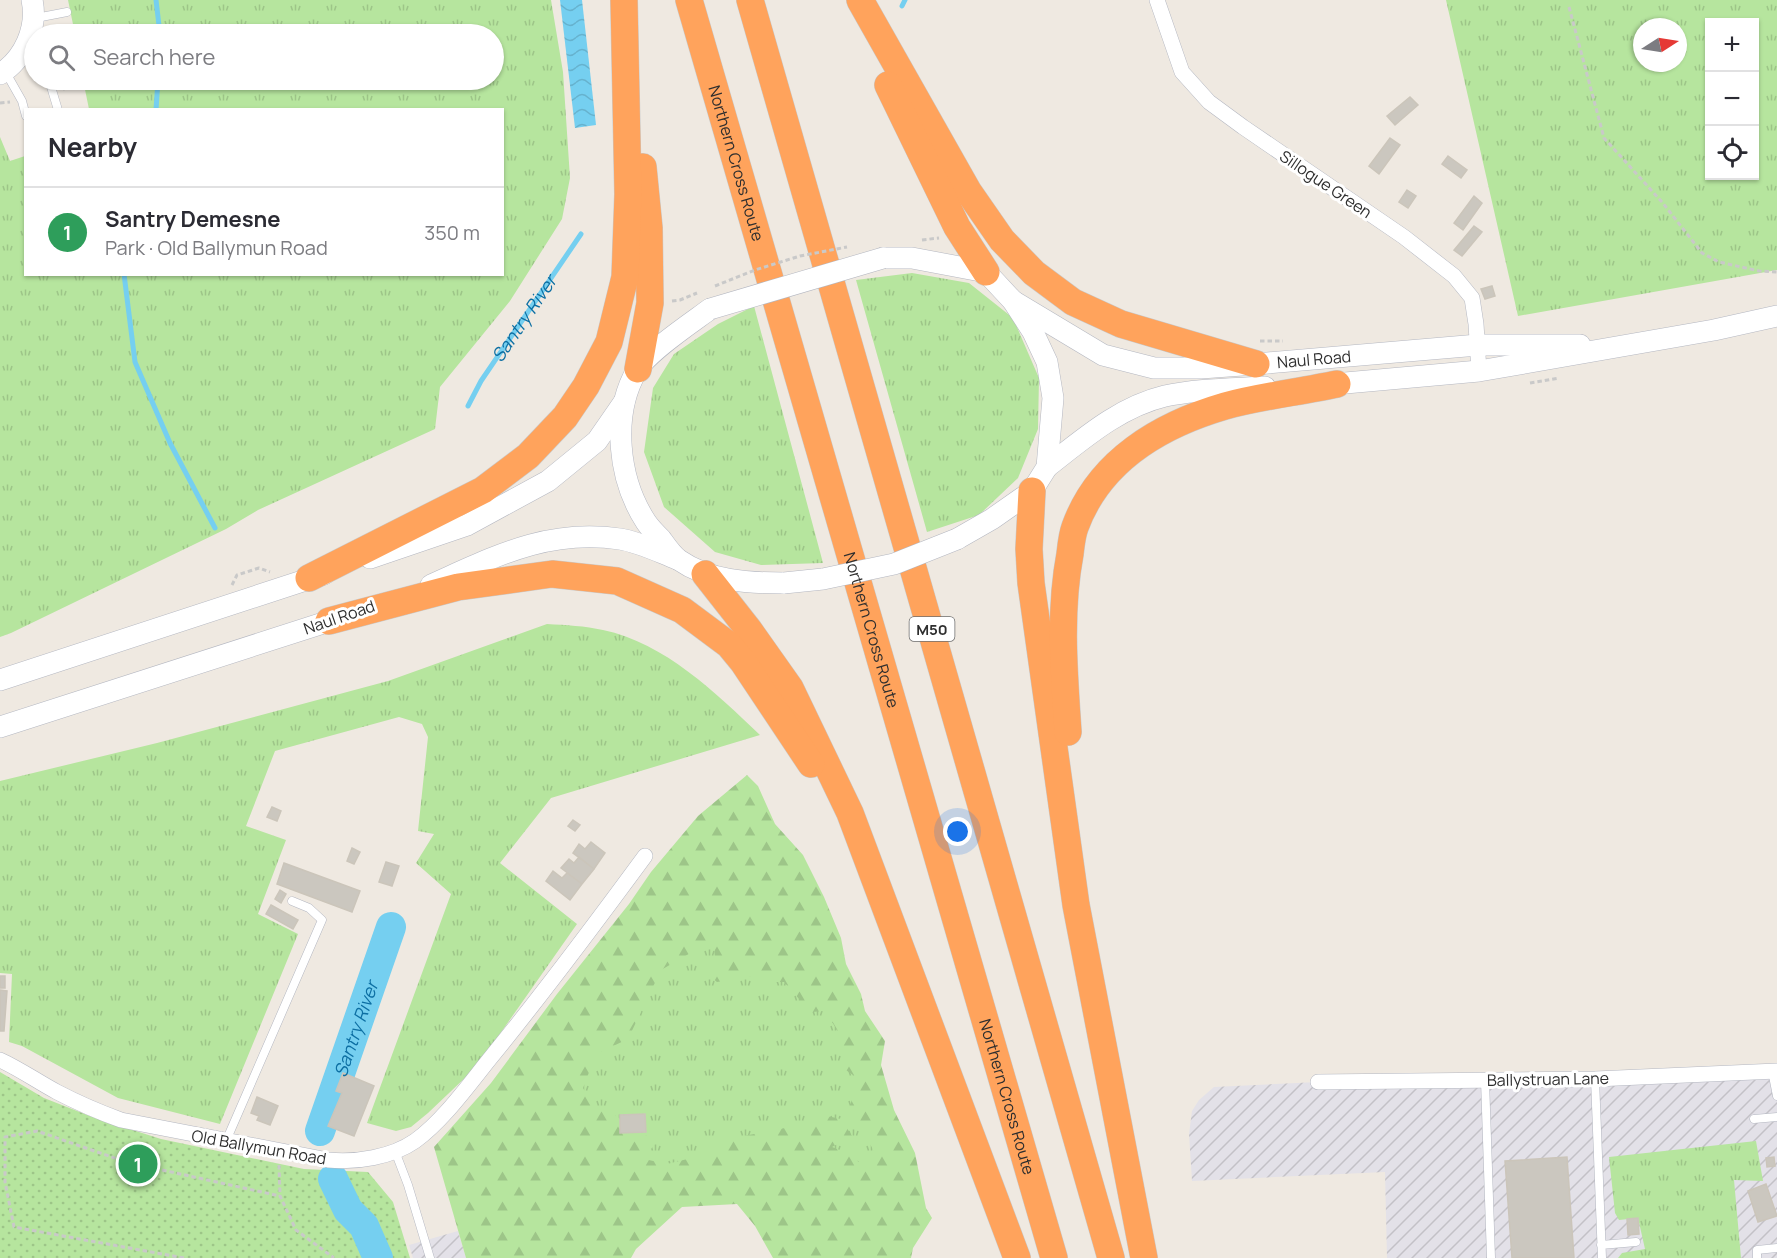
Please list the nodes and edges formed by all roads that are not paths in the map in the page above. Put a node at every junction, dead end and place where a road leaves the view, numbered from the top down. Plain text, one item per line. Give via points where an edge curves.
1 (625, 0) edge
2 (689, 0) edge
3 (750, 0) edge
4 (848, 0) edge
5 (860, 0) edge
6 (1157, 0) edge
7 (33, 9) edge
8 (67, 12) dead end
9 (31, 24) edge
10 (24, 54) edge
11 (3, 73) edge
12 (52, 90) edge
13 (24, 108) edge
14 (57, 108) edge
15 (986, 272) junction
16 (1013, 302) junction
17 (1777, 316) edge
18 (1478, 345) junction
19 (1632, 345) junction
20 (1256, 353) junction
21 (638, 369) junction
22 (1479, 371) junction
23 (1337, 384) junction
24 (624, 402) junction
25 (1047, 467) junction
26 (1032, 491) junction
27 (677, 559) junction
28 (705, 574) junction
29 (309, 579) junction
30 (329, 621) junction
31 (0, 680) edge
32 (0, 727) edge
33 (645, 856) dead end
34 (292, 901) dead end
35 (1076, 905) junction
36 (891, 924) junction
37 (0, 1060) edge
38 (1774, 1071) edge
39 (1595, 1079) junction
40 (1485, 1080) junction
41 (1318, 1082) dead end
42 (1777, 1096) edge
43 (1777, 1117) edge
44 (1754, 1119) dead end
45 (226, 1141) junction
46 (395, 1151) junction
47 (1636, 1242) dead end
48 (1601, 1245) junction
49 (1777, 1248) edge
50 (430, 1258) edge
51 (1017, 1258) edge
52 (1054, 1258) edge
53 (1111, 1258) edge
54 (1144, 1258) edge
55 (1491, 1258) edge
56 (1602, 1258) edge
57 (1757, 1258) edge

1 - 21 highway via 649,228 650,303
1 - 29 highway via 625,277 609,342 586,386 565,417 528,456 483,490
2 - 52 highway, Northern Cross Route
3 - 53 highway, M50
4 - 15 highway via 957,227
5 - 20 highway via 968,191 1002,240 1034,273 1073,302 1121,324
6 - 18 street, Sillogue Green via 1182,72 1202,95 1455,276 1472,298
7 - 8 lane
7 - 9 main road
10 - 11 main road
11 - 13 lane
12 - 14 lane
15 - 16 main road
15 - 21 main road, bridge via 912,258 883,258 708,299
16 - 20 main road, Naul Road via 1103,355 1154,368 1201,368
16 - 25 main road via 1047,362 1053,398
17 - 19 main road, Naul Road
18 - 19 main road, Naul Road
18 - 20 main road, Naul Road
18 - 22 street, Sillogue Green
19 - 22 main road, Naul Road
21 - 24 main road
22 - 23 main road, Naul Road
23 - 25 main road, Naul Road via 1166,396 1145,402 1108,421
23 - 35 highway via 1227,405 1185,420 1150,437 1112,467 1088,499 1074,528 1063,617
24 - 27 main road via 620,429 631,490 646,522
24 - 29 main road via 597,441 548,481 509,503 467,525
25 - 26 main road
26 - 28 main road, bridge via 957,539 894,564 784,583 752,583
26 - 35 highway via 1031,584
27 - 28 main road
27 - 30 main road, Naul Road via 622,539 566,536 508,551 428,586
28 - 36 highway via 790,688 850,813
29 - 31 main road
30 - 32 main road, Naul Road
30 - 36 highway via 458,587 552,574 617,581 682,610 729,645 756,680 816,772
33 - 46 street, Old Ballymun Road via 554,979 465,1089 435,1124
34 - 45 lane via 322,920
35 - 54 highway
36 - 51 highway
37 - 45 street, Old Ballymun Road via 56,1092 121,1120
38 - 39 street, Ballystruan Lane
38 - 42 lane
39 - 40 street, Ballystruan Lane
39 - 48 lane
40 - 41 street, Ballystruan Lane
40 - 55 lane
43 - 44 lane
45 - 46 street, Old Ballymun Road via 339,1161
46 - 50 lane
47 - 48 lane
48 - 56 lane
49 - 57 lane via 1757,1250

